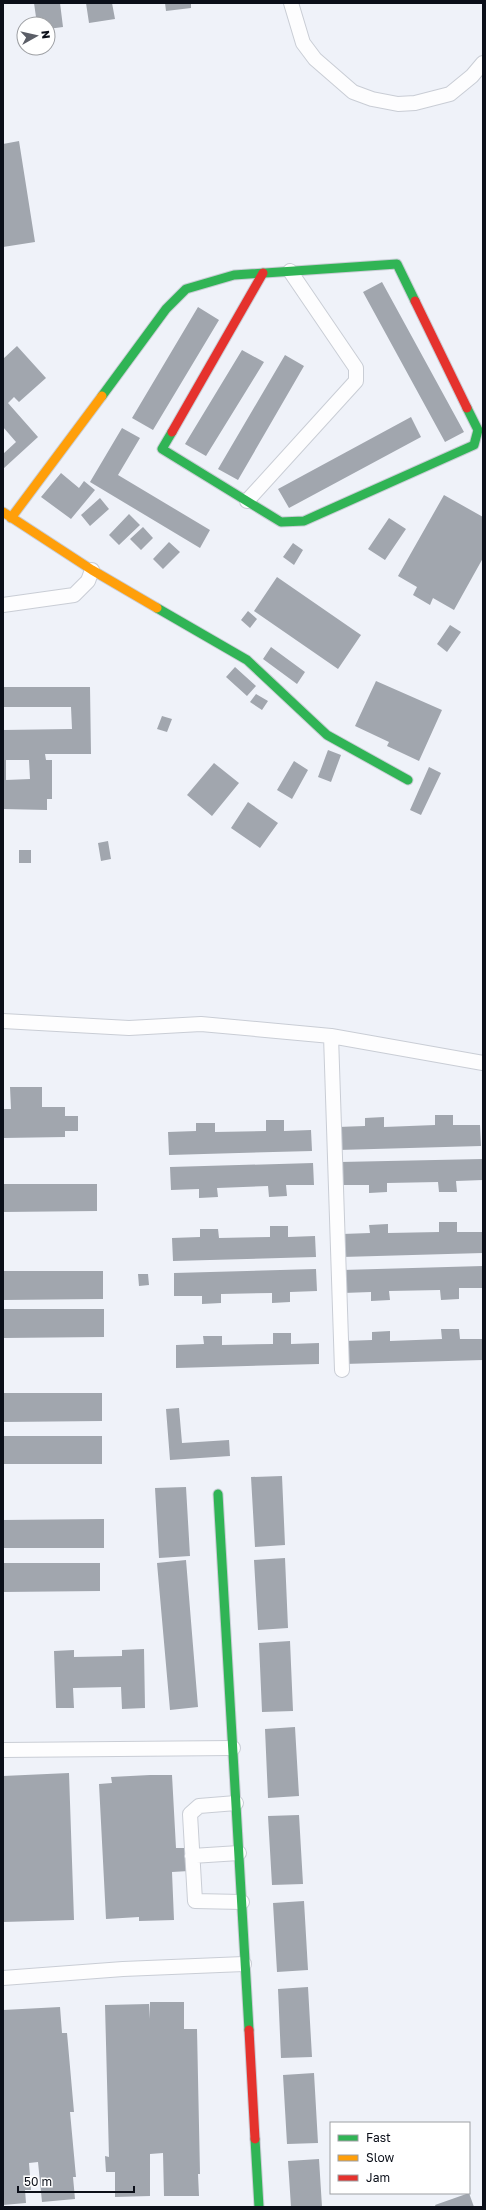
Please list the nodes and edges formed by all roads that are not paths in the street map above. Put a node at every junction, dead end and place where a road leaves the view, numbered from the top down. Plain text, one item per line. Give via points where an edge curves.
1 (291, 3) edge
2 (483, 63) edge
3 (290, 271) junction
4 (263, 273) junction
5 (247, 501) junction
6 (3, 512) edge
7 (12, 518) junction
8 (92, 570) junction
9 (3, 605) edge
10 (408, 780) dead end
11 (3, 1021) edge
12 (331, 1036) junction
13 (483, 1063) edge
14 (342, 1370) dead end
15 (218, 1494) dead end
16 (232, 1748) junction
17 (3, 1750) edge
18 (236, 1803) junction
19 (239, 1853) junction
20 (192, 1856) junction
21 (242, 1902) junction
22 (244, 1964) junction
23 (3, 1978) edge
24 (259, 2207) edge

1 - 2 street via 303,43 315,59 353,92 372,99 398,104 415,103 450,94
3 - 4 street
3 - 5 street via 356,368 356,381
3 - 5 street via 397,264 478,430 474,445 304,521 280,522
4 - 5 street via 162,449
4 - 7 street via 234,275 186,289 166,309
6 - 7 street
7 - 8 street
8 - 9 street via 88,580 74,595
8 - 10 street via 247,660 327,735
11 - 12 street via 129,1028 201,1024
12 - 13 street
12 - 14 street
15 - 16 street
16 - 17 street
16 - 18 street
18 - 19 street
18 - 20 street via 199,1806 190,1814
19 - 20 street
19 - 21 street
20 - 21 street via 195,1901
21 - 22 street
22 - 23 street via 122,1969
22 - 24 street

